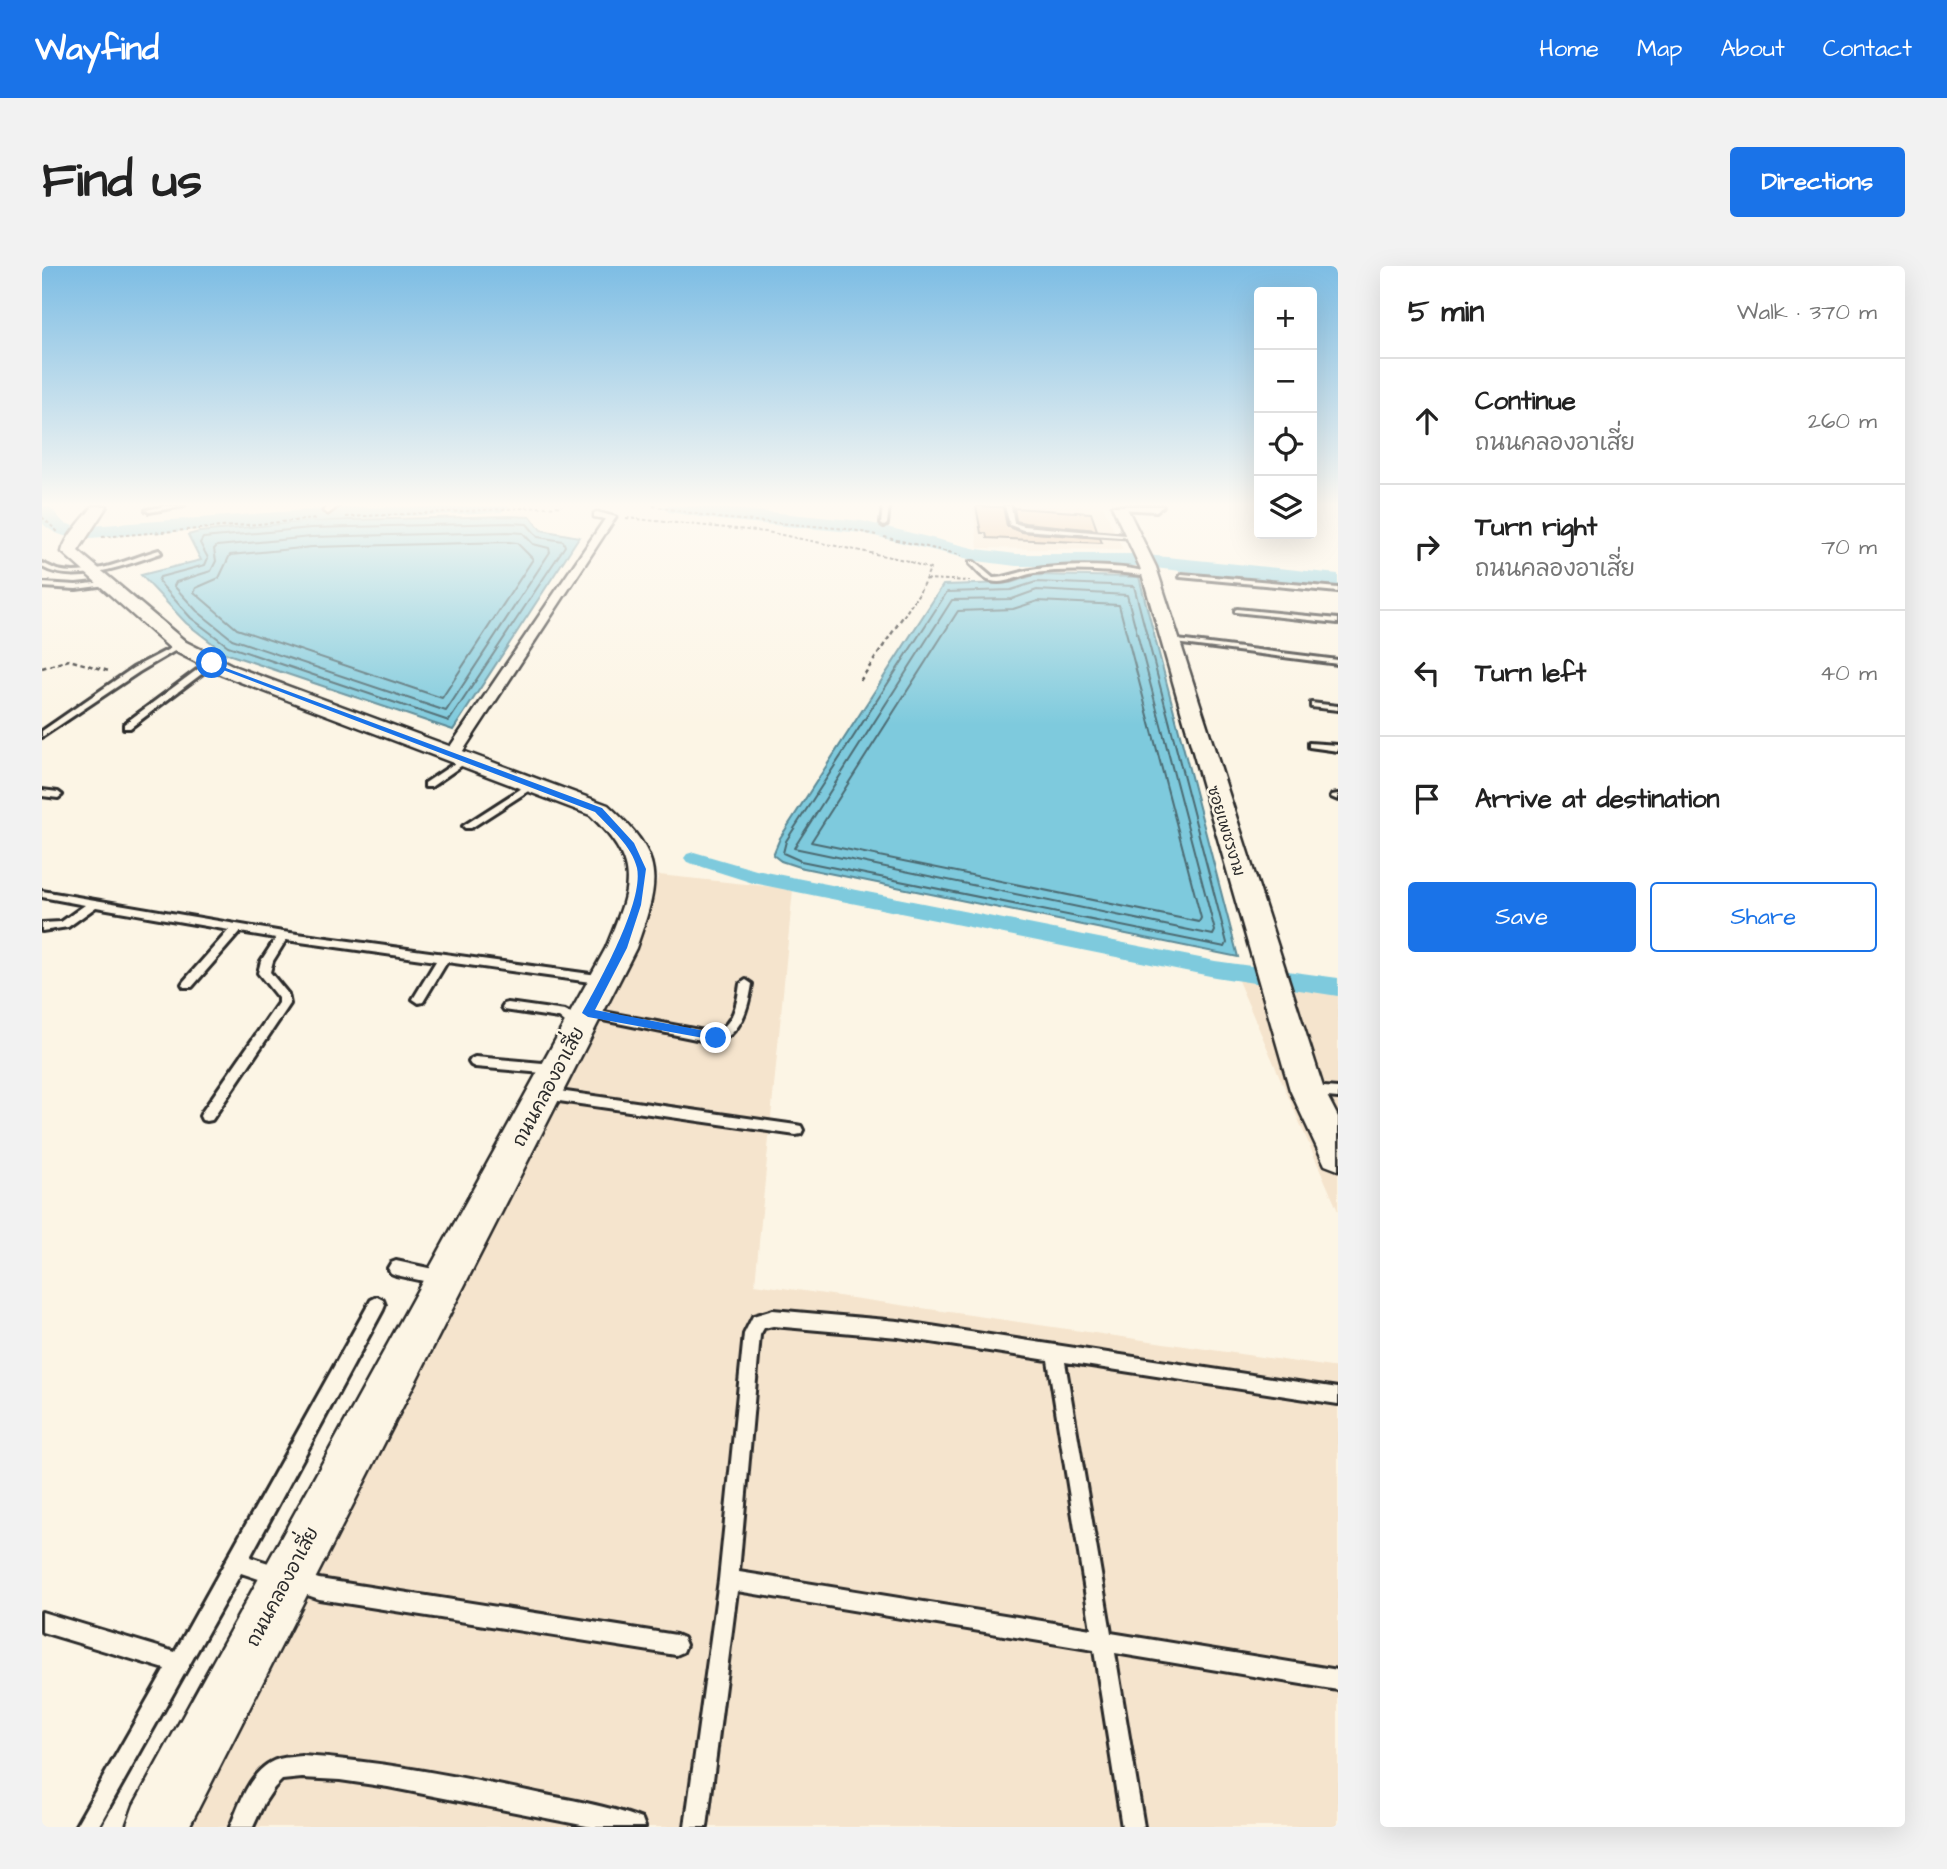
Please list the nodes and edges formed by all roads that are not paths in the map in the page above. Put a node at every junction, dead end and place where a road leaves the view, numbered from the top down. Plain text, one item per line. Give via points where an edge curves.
1 (93, 579) edge
2 (99, 579) edge
3 (572, 579) edge
4 (1151, 579) edge
5 (1214, 579) edge
6 (42, 586) edge
7 (1338, 590) edge
8 (1237, 611) dead end
9 (1338, 621) edge
10 (1169, 641) junction
11 (179, 646) junction
12 (1338, 662) edge
13 (212, 663) junction
14 (1314, 705) dead end
15 (1338, 708) edge
16 (127, 726) dead end
17 (42, 735) edge
18 (1312, 745) dead end
19 (1338, 748) edge
20 (460, 757) junction
21 (533, 784) junction
22 (428, 785) dead end
23 (42, 793) edge
24 (58, 795) dead end
25 (468, 826) dead end
26 (42, 894) edge
27 (94, 903) junction
28 (42, 927) edge
29 (237, 928) junction
30 (283, 936) junction
31 (443, 959) junction
32 (605, 980) junction
33 (188, 984) dead end
34 (746, 984) dead end
35 (419, 999) dead end
36 (508, 1007) dead end
37 (566, 1054) junction
38 (475, 1062) dead end
39 (1307, 1090) junction
40 (1338, 1093) edge
41 (208, 1116) dead end
42 (796, 1130) dead end
43 (525, 1131) dead end
44 (1338, 1154) edge
45 (396, 1268) dead end
46 (447, 1277) junction
47 (377, 1305) dead end
48 (1055, 1353) junction
49 (1338, 1396) edge
50 (237, 1562) junction
51 (287, 1579) junction
52 (729, 1580) junction
53 (42, 1622) edge
54 (1101, 1640) junction
55 (677, 1645) dead end
56 (179, 1663) junction
57 (1338, 1680) edge
58 (86, 1827) edge
59 (156, 1827) edge
60 (241, 1827) edge
61 (634, 1827) edge
62 (696, 1827) edge
63 (1133, 1827) edge

1 - 6 lane via 76,587
2 - 11 street, ถนนคลองอาเสี่ย
3 - 20 street
4 - 10 street, ซอยเพชรงาม
5 - 7 lane
8 - 9 lane
10 - 12 lane
10 - 39 street, ซอยเพชรงาม
11 - 13 street, ถนนคลองอาเสี่ย
11 - 17 lane
13 - 16 lane
13 - 20 street, ถนนคลองอาเสี่ย
14 - 15 lane
18 - 19 lane
20 - 21 street, ถนนคลองอาเสี่ย
20 - 22 lane
21 - 25 lane
21 - 32 street, ถนนคลองอาเสี่ย via 598,810 630,845 642,869 636,905
23 - 24 lane
26 - 27 lane
27 - 28 lane via 64,925
27 - 29 lane
29 - 30 lane
29 - 33 lane
30 - 31 lane
30 - 41 lane via 264,974 284,997 284,1004
31 - 32 lane
31 - 35 lane
32 - 37 street, ถนนคลองอาเสี่ย
34 - 37 lane via 740,1016 716,1038
36 - 37 lane via 569,1018
37 - 38 lane
37 - 42 lane
37 - 46 street, ถนนคลองอาเสี่ย
39 - 40 lane
39 - 44 street, ซอยเพชรงาม
43 - 46 lane
45 - 46 lane
46 - 51 street, ถนนคลองอาเสี่ย
47 - 50 lane
48 - 49 lane
48 - 52 lane via 898,1329 773,1318 759,1321 752,1334
48 - 54 lane
50 - 51 lane
50 - 56 lane
51 - 55 lane via 319,1589
51 - 59 street, ถนนคลองอาเสี่ย
52 - 54 lane
52 - 62 lane
53 - 56 lane
54 - 57 lane
54 - 63 lane
56 - 58 lane
60 - 61 lane via 263,1784 278,1770 296,1766 368,1773

